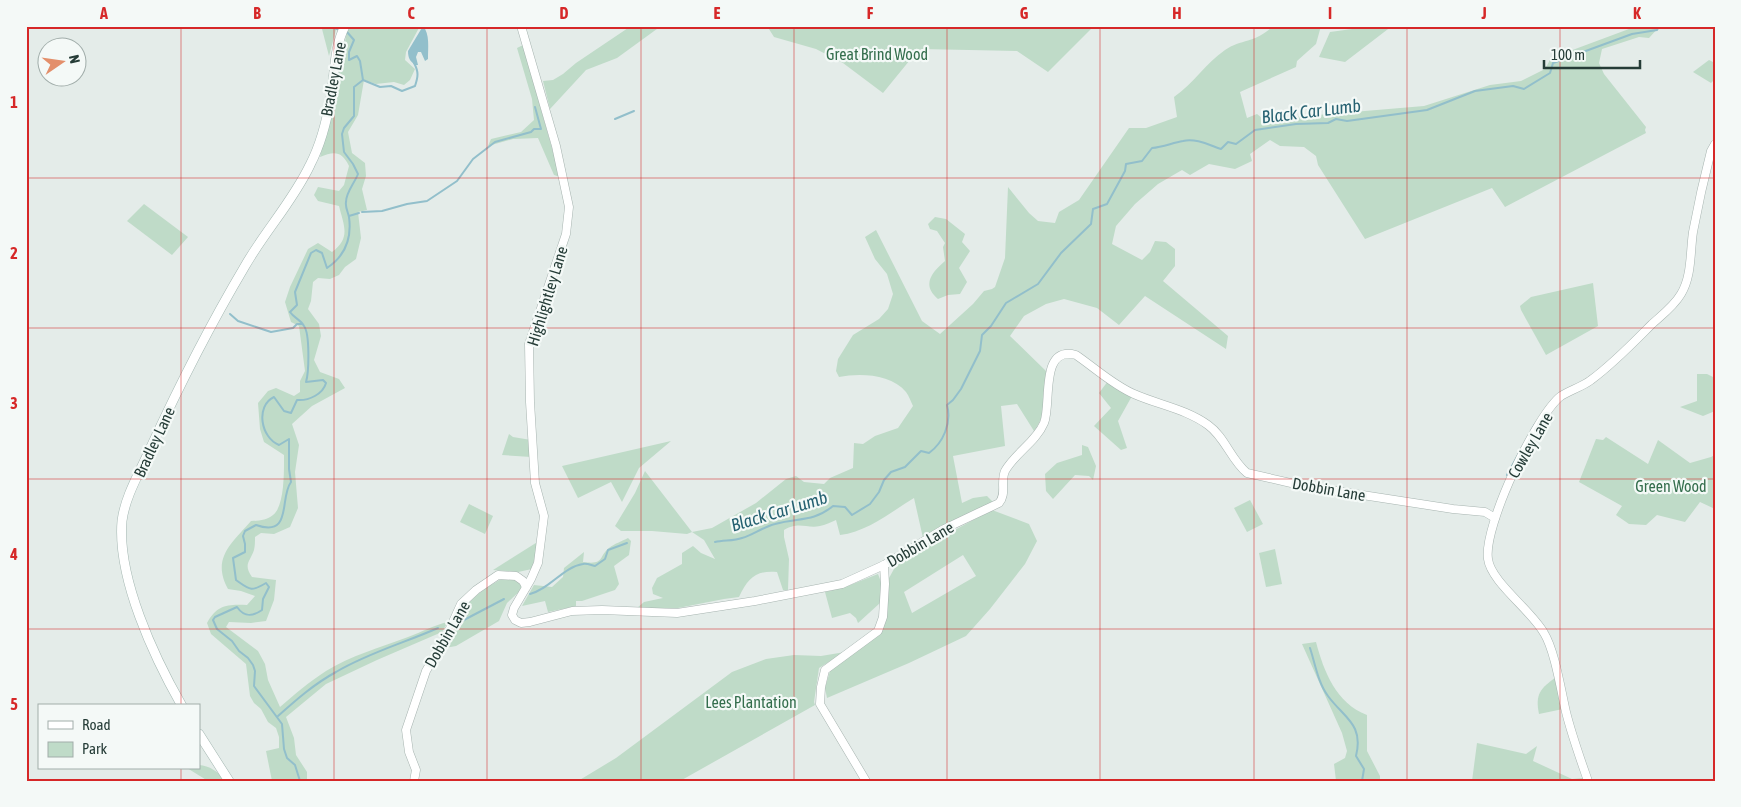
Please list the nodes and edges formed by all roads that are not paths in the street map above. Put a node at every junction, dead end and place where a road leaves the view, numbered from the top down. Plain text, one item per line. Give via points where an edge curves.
1 (345, 26) edge
2 (521, 26) edge
3 (1715, 144) edge
4 (1501, 503) junction
5 (1485, 512) junction
6 (1495, 518) junction
7 (884, 565) junction
8 (535, 571) junction
9 (516, 576) junction
10 (526, 587) junction
11 (181, 704) edge
12 (200, 736) edge
13 (229, 781) edge
14 (414, 781) edge
15 (866, 781) edge
16 (1588, 781) edge

1 - 11 main road, Bradley Lane via 320,145 299,187 245,265 158,432 125,506 122,541 126,572 145,628
2 - 8 street, Highlightley Lane via 556,146 569,207 566,234 529,344 535,483 544,516
3 - 4 street, Cowley Lane via 1697,211 1688,276 1680,296 1591,380 1557,400 1522,455
4 - 5 street
4 - 6 street, Cowley Lane
5 - 6 street, Dobbin Lane
5 - 7 street, Dobbin Lane via 1453,510 1304,486 1246,473 1210,426 1188,413 1128,391 1070,353 1054,362 1043,426 1010,462 1003,476 1003,498 998,504 944,529
6 - 16 street, Cowley Lane via 1488,546 1489,563 1500,582 1546,634
7 - 10 street, Dobbin Lane via 842,584 755,601 677,613 566,612 521,623 512,615
7 - 15 street via 884,617 878,631 825,670 821,687 820,704
8 - 9 street
8 - 10 street, Highlightley Lane
9 - 10 street
9 - 14 street, Dobbin Lane via 498,575 461,604 426,671 406,730 416,770
12 - 13 main road

